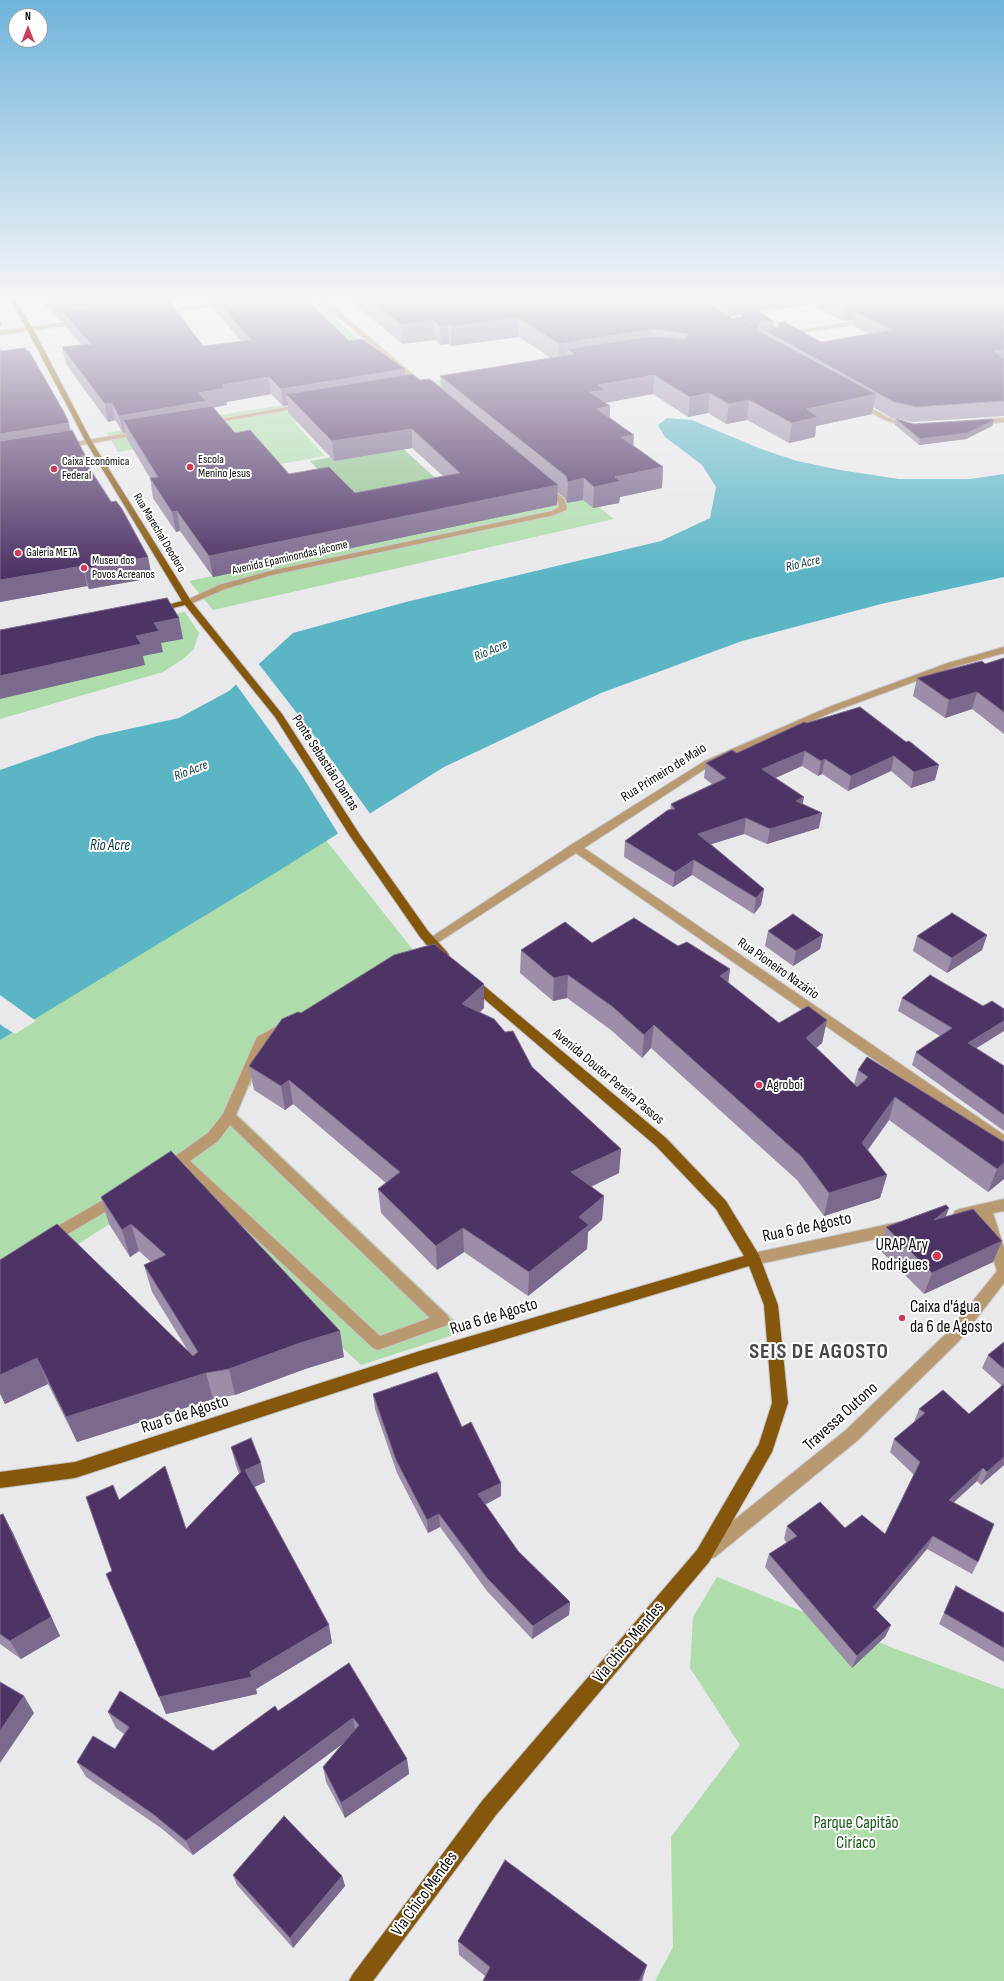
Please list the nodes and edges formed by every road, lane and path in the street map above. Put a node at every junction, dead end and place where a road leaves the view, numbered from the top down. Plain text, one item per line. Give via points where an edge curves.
1 (62, 389) edge
2 (854, 401) edge
3 (313, 404) edge
4 (1004, 420) edge
5 (974, 422) edge
6 (197, 424) edge
7 (921, 425) edge
8 (151, 431) edge
9 (89, 442) junction
10 (59, 447) edge
11 (537, 481) edge
12 (187, 602) junction
13 (148, 610) edge
14 (196, 613) joint
15 (1004, 650) edge
16 (575, 848) junction
17 (430, 941) junction
18 (421, 954) edge
19 (450, 962) edge
20 (466, 977) edge
21 (296, 1019) edge
22 (229, 1116) junction
23 (1004, 1142) edge
24 (181, 1160) junction
25 (161, 1172) edge
26 (127, 1192) edge
27 (1004, 1205) edge
28 (985, 1209) junction
29 (946, 1218) edge
30 (916, 1224) edge
31 (40, 1243) edge
32 (754, 1259) junction
33 (1004, 1271) edge
34 (0, 1480) edge
35 (703, 1556) junction
36 (360, 1981) edge

1 - 9 main road, Rua Marechal Deodoro
2 - 7 street via 889,420 904,425
3 - 6 street
4 - 5 street
8 - 9 street
9 - 10 street
9 - 12 main road, Rua Marechal Deodoro
11 - 12 street, Avenida Epaminondas Jácome via 561,501 563,508 554,513 270,573 222,587
12 - 13 main road, Avenida Epaminondas Jácome
12 - 14 main road, Rua Marechal Deodoro
14 - 17 main road, Ponte Sebastião Dantas via 279,716 355,836
15 - 16 street, Rua Primeiro de Maio via 951,665 832,709 708,762
16 - 17 street, Rua Primeiro de Maio
16 - 23 street, Rua Pioneiro Nazário
17 - 18 street, Rua Primeiro de Maio
17 - 19 main road
20 - 32 main road, Avenida Doutor Pereira Passos via 661,1142 721,1205
21 - 22 street via 261,1040
22 - 24 street via 213,1137
22 - 24 street via 442,1320 378,1343
24 - 25 street
26 - 31 street
27 - 28 street
28 - 29 street
28 - 33 street
30 - 32 street, Rua 6 de Agosto
32 - 34 main road, Rua 6 de Agosto via 420,1358 75,1470
32 - 35 main road, Via Chico Mendes via 771,1305 780,1403 766,1447
33 - 35 street, Travessa Outono via 954,1336 852,1435
35 - 36 main road, Via Chico Mendes via 489,1808

